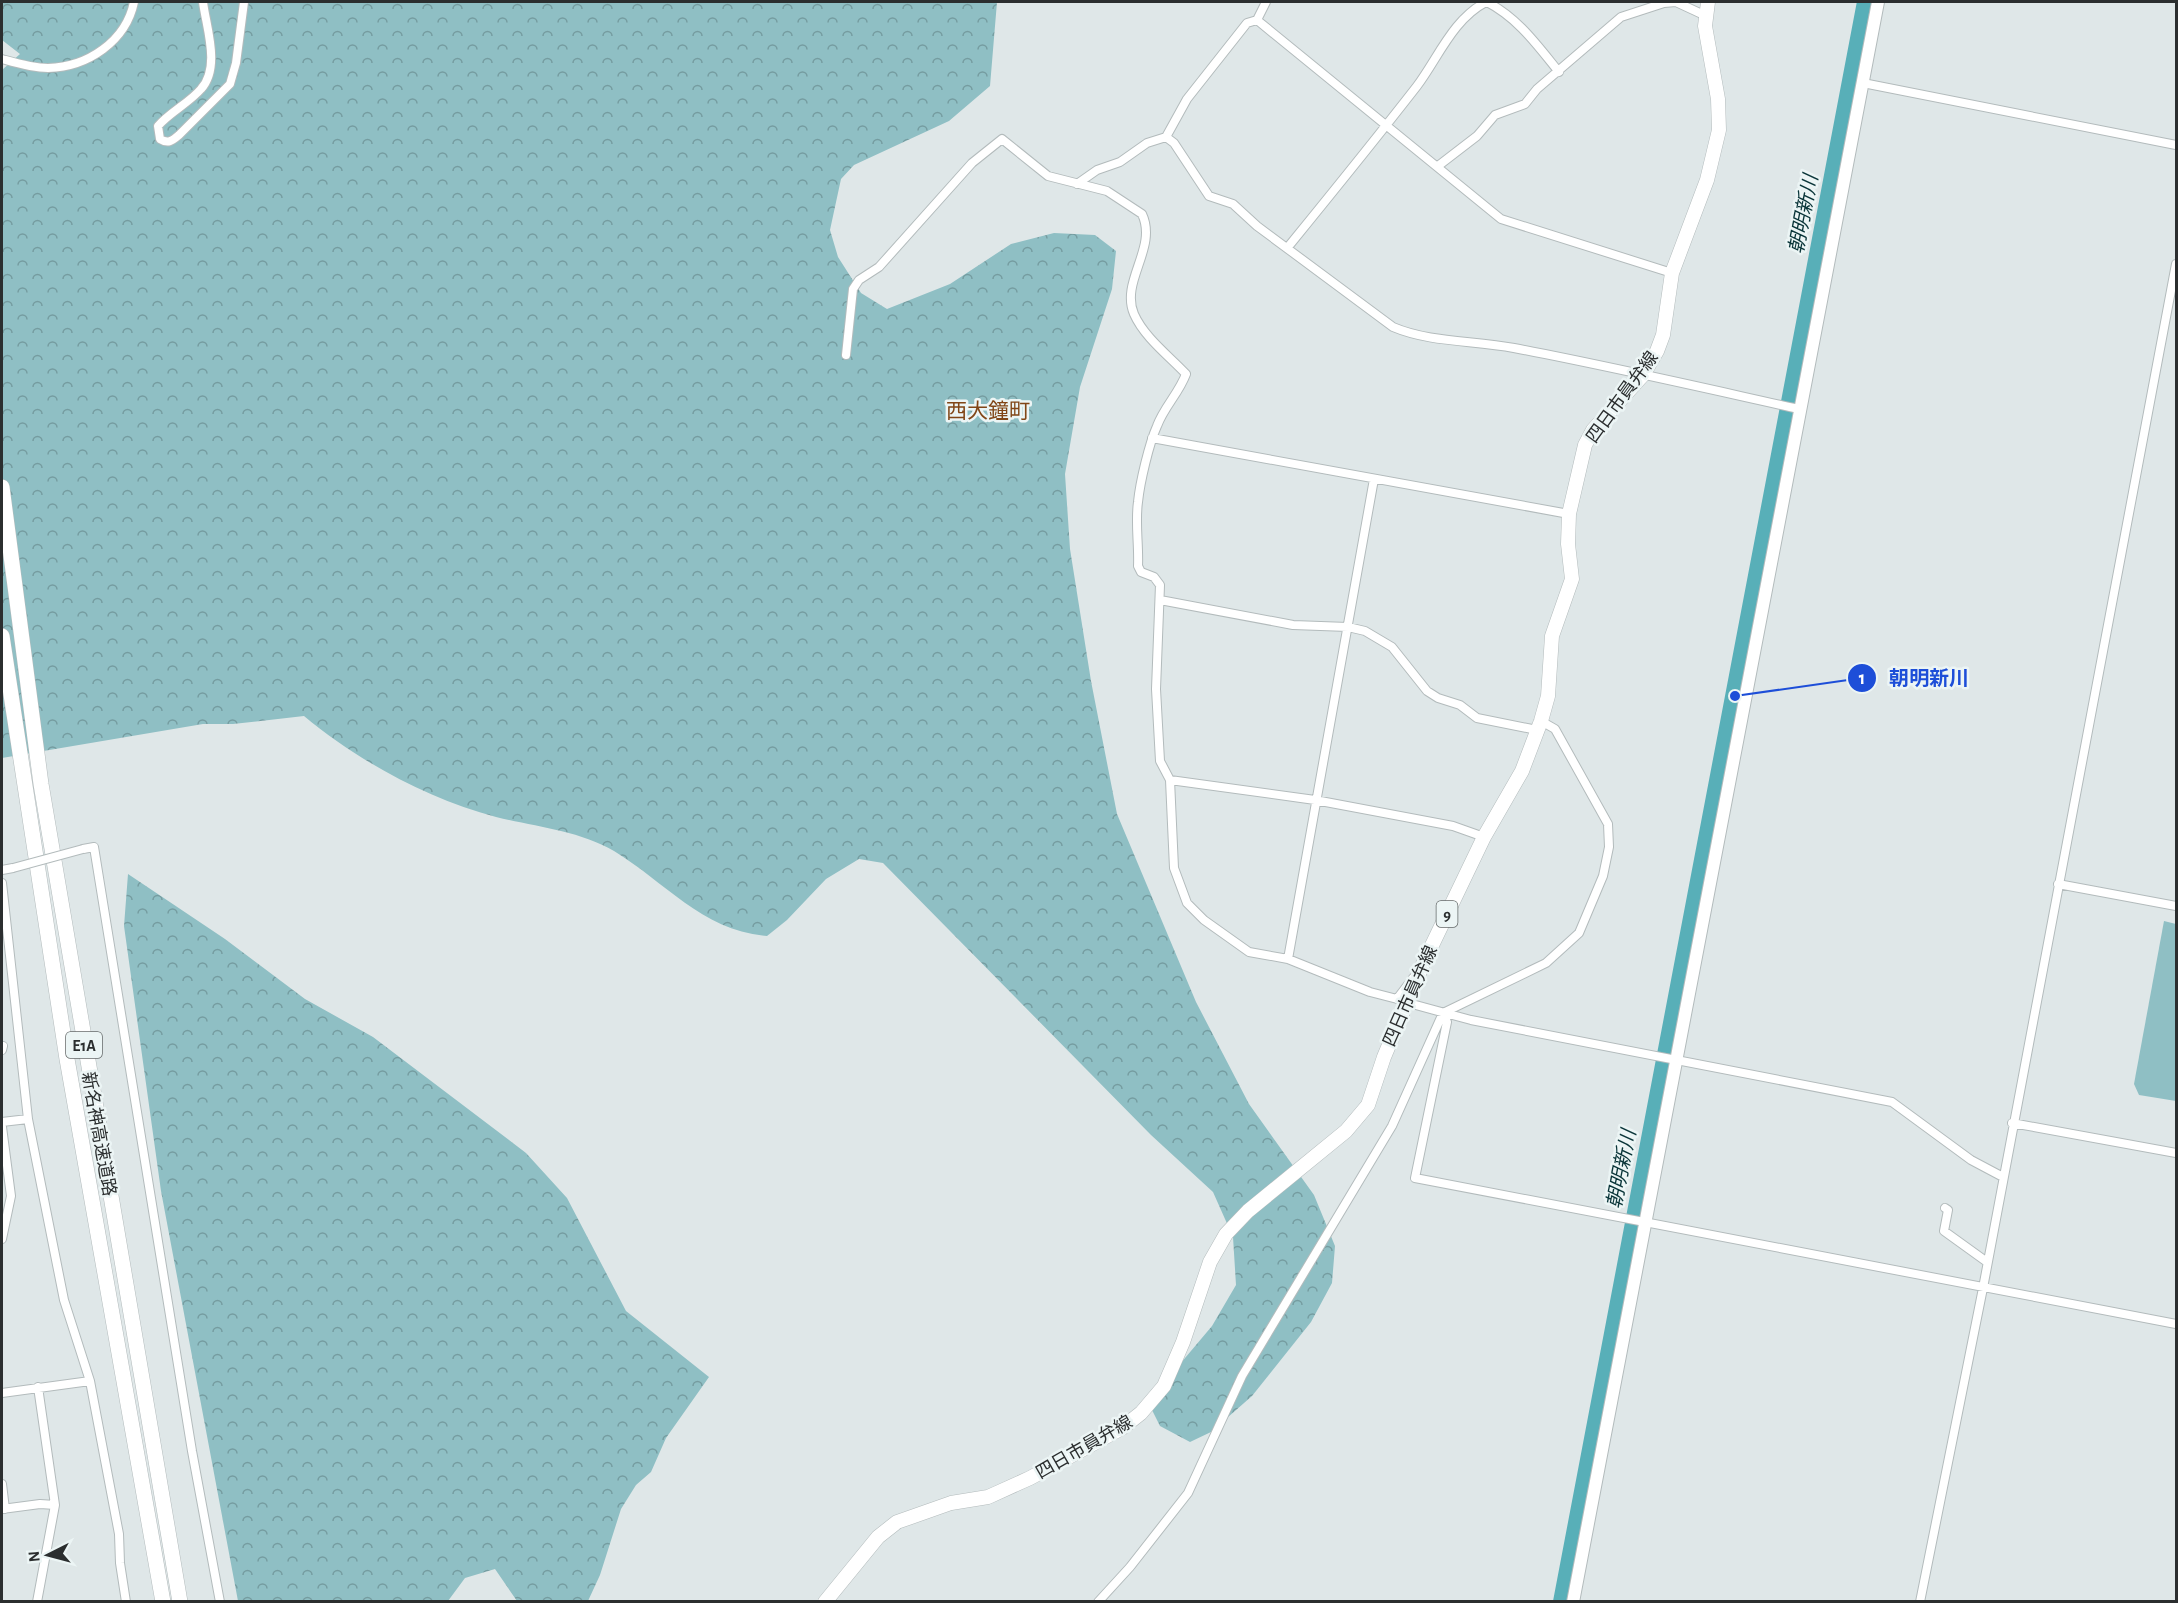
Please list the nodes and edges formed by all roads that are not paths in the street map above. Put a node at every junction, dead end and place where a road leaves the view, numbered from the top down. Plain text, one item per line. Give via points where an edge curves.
1 (134, 2) edge
2 (203, 2) edge
3 (244, 2) edge
4 (1266, 2) edge
5 (1878, 2) edge
6 (1481, 3) edge
7 (1706, 8) edge
8 (1257, 20) junction
9 (3, 60) edge
10 (2, 71) edge
11 (1559, 72) junction
12 (1863, 83) junction
13 (1386, 126) junction
14 (1167, 137) junction
15 (2176, 146) edge
16 (1438, 166) junction
17 (1082, 185) junction
18 (1288, 247) junction
19 (2176, 264) edge
20 (1672, 273) junction
21 (846, 355) dead end
22 (1642, 375) junction
23 (1797, 409) junction
24 (1152, 438) junction
25 (1374, 479) junction
26 (2, 488) edge
27 (1569, 514) junction
28 (1161, 600) junction
29 (1348, 627) junction
30 (2, 636) edge
31 (1539, 726) junction
32 (1170, 780) junction
33 (1315, 800) junction
34 (1484, 837) junction
35 (2, 870) edge
36 (2, 882) edge
37 (2058, 884) junction
38 (2176, 906) edge
39 (1288, 959) junction
40 (1423, 964) junction
41 (1412, 1004) dead end
42 (1443, 1013) junction
43 (1674, 1059) junction
44 (28, 1119) junction
45 (2012, 1123) junction
46 (2, 1124) edge
47 (2176, 1153) edge
48 (2003, 1177) junction
49 (1945, 1208) dead end
50 (1639, 1220) junction
51 (2, 1239) edge
52 (1987, 1262) junction
53 (1983, 1288) junction
54 (2176, 1324) edge
55 (90, 1381) junction
56 (38, 1387) junction
57 (2, 1393) edge
58 (2, 1484) edge
59 (55, 1505) junction
60 (3, 1509) edge
61 (37, 1602) edge
62 (126, 1602) edge
63 (163, 1602) edge
64 (180, 1602) edge
65 (220, 1602) edge
66 (825, 1602) edge
67 (1098, 1602) edge
68 (1573, 1602) edge
69 (1920, 1602) edge

1 - 9 street via 124,30 98,53 51,68
2 - 3 street via 210,74 200,90 158,126 164,142 179,135 230,84
4 - 8 street
5 - 12 street
6 - 11 street via 1507,12
6 - 13 street via 1446,41
7 - 11 street via 1664,3 1621,17
7 - 20 main road, 四日市員弁線 / 9 via 1719,130 1707,180
8 - 13 street
8 - 14 street via 1247,23 1187,99
9 - 10 street
11 - 16 street via 1525,104 1495,115 1477,136
12 - 15 street
12 - 23 street
13 - 16 street
13 - 18 street
14 - 17 street via 1147,143 1120,162 1097,170
14 - 18 street via 1209,196 1233,204
16 - 20 street via 1501,219
17 - 21 street via 1048,176 1002,139 972,163 879,267 859,280 853,289
17 - 24 street via 1107,190 1142,214 1147,224 1130,295 1133,312 1140,325 1186,374
18 - 22 street via 1393,327 1413,336 1499,345
19 - 37 street
20 - 22 main road, 四日市員弁線 / 9 via 1662,335
22 - 23 street
22 - 27 main road, 四日市員弁線 / 9 via 1593,430 1585,445
23 - 43 street via 1771,572
24 - 25 street
24 - 28 street via 1138,501 1138,566 1160,585
25 - 27 street
25 - 29 street
26 - 64 highway, 新名神高速道路 / E1A via 43,795
27 - 31 main road, 四日市員弁線 / 9 via 1572,579 1552,636 1548,696
28 - 29 street via 1293,626
28 - 32 street via 1156,688 1160,760
29 - 31 street via 1365,631 1392,647 1427,691 1438,698 1460,705 1477,718
29 - 33 street
30 - 63 highway, 新名神高速道路 / E1A via 67,1059
31 - 34 main road, 四日市員弁線 / 9 via 1522,771
31 - 42 street via 1555,729 1608,824 1609,847 1603,876 1579,933 1546,963
32 - 33 street
32 - 39 street via 1173,868 1187,903 1241,949
33 - 34 street via 1453,826
33 - 39 street
34 - 40 main road, 四日市員弁線 / 9
35 - 65 street, bridge via 94,847
36 - 44 street
37 - 38 street
37 - 45 street
39 - 40 street via 1399,1000
40 - 66 main road, 四日市員弁線 / 9 via 1368,1105 1346,1131 1248,1211 1226,1234 1210,1262 1164,1386 1141,1413 1122,1428 988,1497 951,1503 897,1522 878,1537
41 - 42 street
42 - 43 street
42 - 50 street via 1447,1022 1415,1178
42 - 67 street via 1392,1126 1242,1376 1188,1493
43 - 48 street via 1892,1102 1971,1160
43 - 50 street
44 - 46 street
44 - 55 street via 64,1300
45 - 47 street
45 - 48 street
46 - 51 street via 11,1196
48 - 52 street
49 - 52 street via 1948,1210 1944,1231
50 - 53 street
50 - 68 street
52 - 53 street
53 - 54 street
53 - 69 street
55 - 56 street
55 - 62 street via 119,1534
56 - 57 street
56 - 59 street
58 - 60 street
59 - 60 street
59 - 61 street

